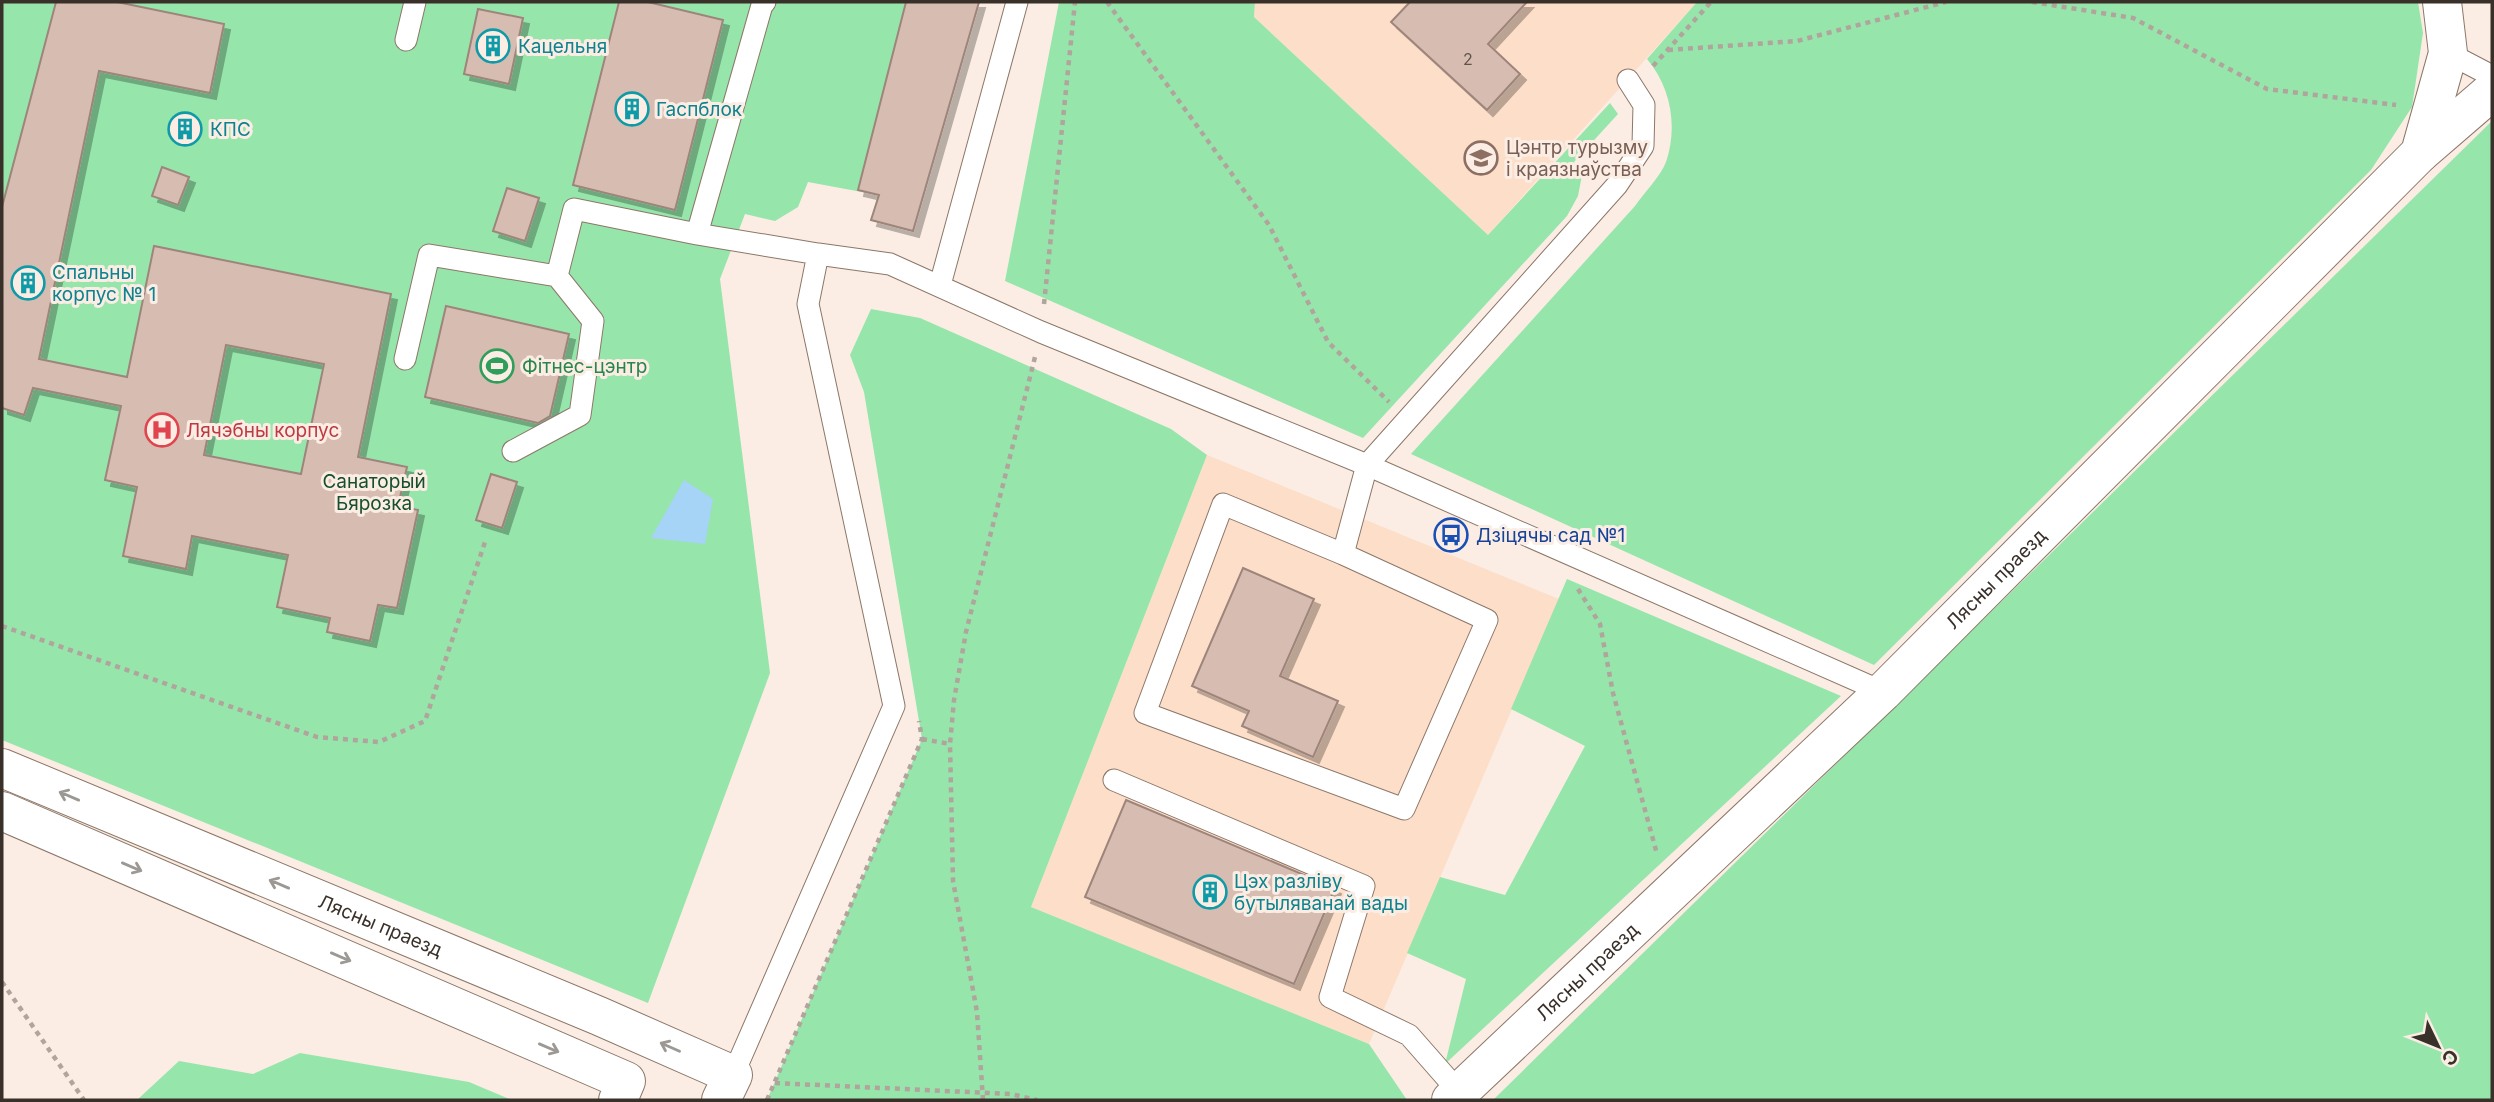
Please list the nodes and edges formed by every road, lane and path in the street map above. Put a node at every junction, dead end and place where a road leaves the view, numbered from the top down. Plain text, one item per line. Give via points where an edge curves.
1 (415, 2) edge
2 (1017, 2) edge
3 (1075, 2) edge
4 (1107, 2) edge
5 (1711, 2) edge
6 (1946, 2) edge
7 (2032, 2) edge
8 (2442, 2) edge
9 (758, 3) edge
10 (406, 40) dead end
11 (1668, 50) junction
12 (2448, 53) junction
13 (1654, 66) dead end
14 (2492, 76) edge
15 (1628, 80) dead end
16 (2492, 91) edge
17 (2399, 105) dead end
18 (2420, 153) junction
19 (697, 234) junction
20 (818, 254) junction
21 (557, 276) junction
22 (940, 285) junction
23 (1041, 332) junction
24 (405, 359) dead end
25 (1407, 419) junction
26 (513, 452) dead end
27 (1367, 465) junction
28 (486, 539) dead end
29 (1343, 554) junction
30 (1572, 580) dead end
31 (2, 626) edge
32 (1883, 692) junction
33 (950, 744) junction
34 (2, 768) edge
35 (1114, 780) dead end
36 (2, 811) edge
37 (1660, 865) dead end
38 (2, 982) edge
39 (775, 1083) junction
40 (727, 1087) edge
41 (983, 1093) junction
42 (1455, 1096) edge
43 (84, 1100) edge
44 (618, 1100) edge
45 (767, 1100) edge
46 (984, 1100) edge
47 (1037, 1100) edge

1 - 10 lane
2 - 22 lane
3 - 23 path
4 - 25 path via 1269,225 1328,342
5 - 11 path
6 - 11 path via 1797,41
7 - 17 path via 2133,18 2267,89
8 - 12 street, Лясны праезд
9 - 19 lane
11 - 13 path
12 - 14 lane
12 - 18 street, Лясны праезд
15 - 25 lane via 1644,105 1643,146 1617,185
16 - 18 street
18 - 32 street, Лясны праезд
19 - 20 lane
19 - 21 lane via 574,209
20 - 22 lane via 890,264
20 - 40 lane via 808,304 894,706
21 - 24 lane via 429,255
21 - 26 lane via 593,321 580,415
22 - 23 lane
23 - 27 lane
23 - 33 path via 966,632
25 - 27 lane
27 - 29 lane
27 - 32 lane
28 - 31 path via 425,721 379,743 317,737
29 - 29 lane via 1487,620 1404,809 1145,713 1223,504
30 - 37 path via 1600,624 1613,693
32 - 42 street, Лясны праезд
33 - 39 path via 922,739
33 - 41 path via 953,881 977,1012
40 -> 34 street, Лясны праезд via 573,1006
35 - 42 lane via 1364,886 1330,997 1409,1035
36 -> 44 street via 626,1081
38 - 43 path
39 - 41 path
39 - 45 path
41 - 46 path
41 - 47 path

